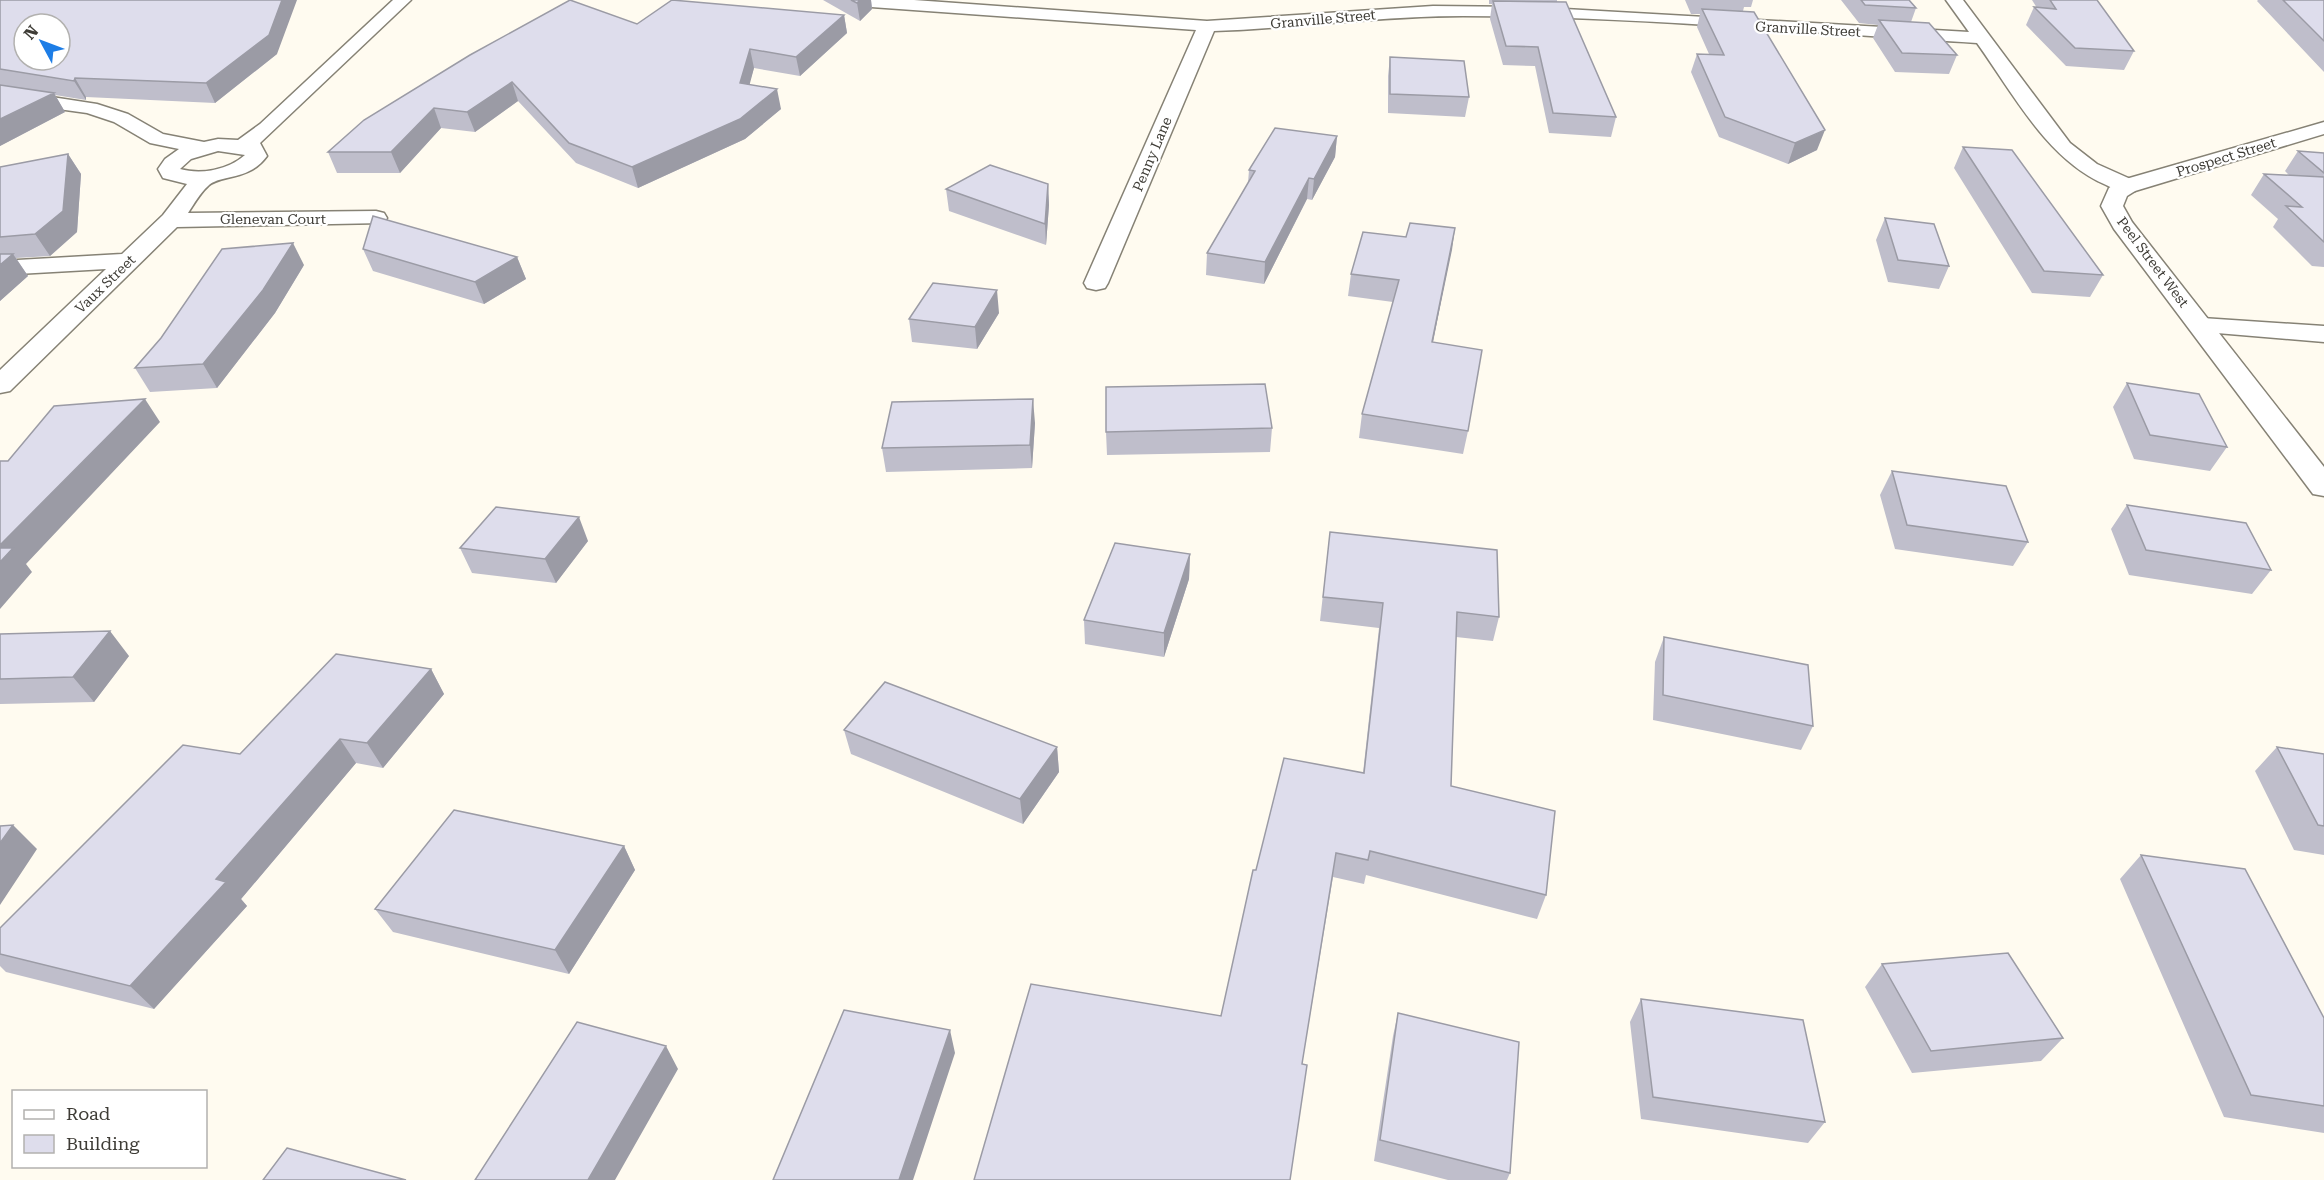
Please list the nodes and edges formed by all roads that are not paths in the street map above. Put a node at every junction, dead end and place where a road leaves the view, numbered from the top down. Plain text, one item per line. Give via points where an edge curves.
1 (403, 0) edge
2 (843, 0) edge
3 (1617, 0) edge
4 (1954, 0) edge
5 (1621, 18) junction
6 (1207, 26) junction
7 (1983, 38) junction
8 (0, 95) edge
9 (2324, 128) edge
10 (244, 145) junction
11 (204, 148) junction
12 (203, 177) junction
13 (2127, 186) junction
14 (376, 218) edge
15 (171, 220) junction
16 (128, 261) junction
17 (0, 268) edge
18 (1096, 283) dead end
19 (2202, 326) junction
20 (2324, 334) edge
21 (0, 385) edge
22 (2324, 487) edge

1 - 10 street
2 - 6 street, Granville Street
3 - 5 street
4 - 7 street
5 - 6 street, Granville Street via 1465,11
5 - 7 street, Granville Street
6 - 18 street, Penny Lane
7 - 13 street via 2063,147 2089,169
8 - 11 street via 90,108 121,118 157,139
9 - 13 street, Prospect Street
10 - 11 street
10 - 12 street via 256,151 252,161
11 - 12 street via 179,158 169,169 178,177
12 - 15 street, Vaux Street
13 - 19 street, Peel Street West via 2114,199 2112,206 2117,216
14 - 15 street, Glenevan Court
15 - 16 street, Vaux Street
16 - 17 street
16 - 21 street, Vaux Street
19 - 20 street
19 - 22 street, Peel Street West

